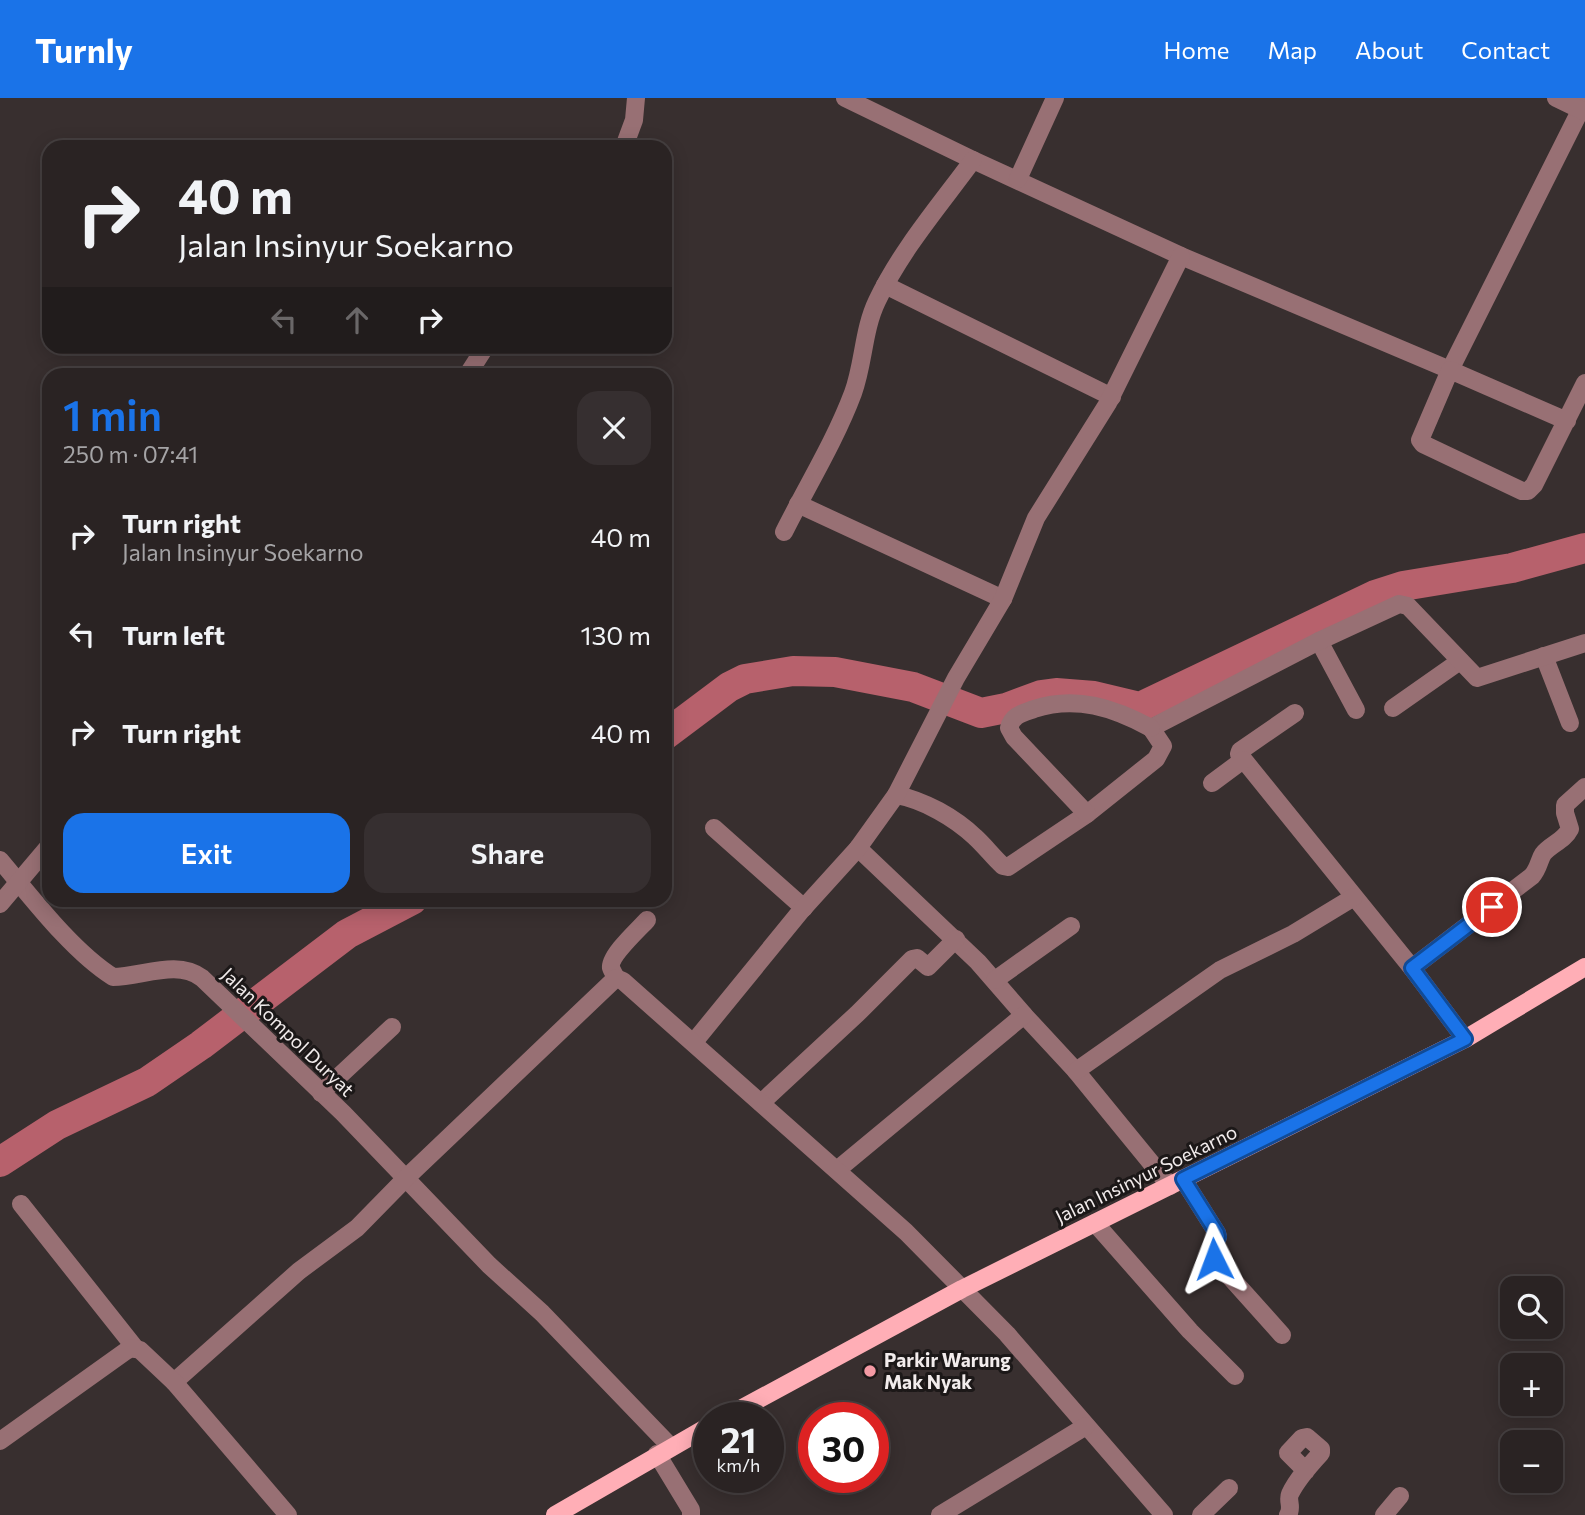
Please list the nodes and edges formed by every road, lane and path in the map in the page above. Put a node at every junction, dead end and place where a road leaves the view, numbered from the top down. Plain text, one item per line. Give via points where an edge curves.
1 (636, 98) edge
2 (845, 98) edge
3 (1055, 98) edge
4 (1556, 98) edge
5 (1584, 108) edge
6 (627, 140) edge
7 (973, 160) junction
8 (1018, 179) junction
9 (1181, 256) junction
10 (885, 285) junction
11 (1450, 370) junction
12 (1585, 383) edge
13 (1112, 397) junction
14 (1567, 421) junction
15 (798, 504) junction
16 (784, 532) dead end
17 (1003, 599) junction
18 (1319, 641) junction
19 (1585, 643) edge
20 (1545, 656) junction
21 (1460, 662) junction
22 (1393, 708) dead end
23 (1356, 710) dead end
24 (1295, 713) dead end
25 (1570, 723) dead end
26 (1151, 728) junction
27 (1243, 760) junction
28 (1212, 783) dead end
29 (1585, 787) edge
30 (896, 796) junction
31 (1087, 814) junction
32 (714, 828) dead end
33 (858, 848) junction
34 (42, 854) edge
35 (0, 860) edge
36 (18, 881) junction
37 (1354, 897) junction
38 (0, 904) edge
39 (804, 908) junction
40 (648, 920) dead end
41 (1070, 926) dead end
42 (956, 939) junction
43 (1585, 967) edge
44 (1412, 968) junction
45 (616, 978) junction
46 (995, 980) junction
47 (1024, 1015) junction
48 (392, 1027) dead end
49 (1465, 1039) junction
50 (694, 1042) junction
51 (1076, 1071) junction
52 (321, 1093) junction
53 (761, 1103) junction
54 (837, 1170) junction
55 (406, 1178) junction
56 (1176, 1182) junction
57 (21, 1204) dead end
58 (1095, 1223) junction
59 (962, 1289) junction
60 (1282, 1335) dead end
61 (136, 1349) junction
62 (1235, 1376) dead end
63 (174, 1382) junction
64 (754, 1402) edge
65 (1086, 1426) junction
66 (693, 1435) edge
67 (0, 1441) edge
68 (664, 1450) junction
69 (1306, 1471) dead end
70 (1229, 1488) dead end
71 (1400, 1496) dead end
72 (945, 1514) edge
73 (288, 1515) edge
74 (555, 1515) edge
75 (691, 1515) edge
76 (1164, 1515) edge
77 (1201, 1515) edge
78 (1288, 1515) edge
79 (1384, 1515) edge

1 - 6 street
2 - 7 street
3 - 8 street
4 - 5 street
5 - 11 street
7 - 8 street
7 - 10 street
8 - 9 street
9 - 11 street
9 - 13 street
10 - 13 street
10 - 15 street via 867,325 844,416
11 - 14 street
11 - 14 street via 1420,440 1522,491 1534,485
12 - 14 street
13 - 17 street via 1036,518
15 - 16 street
15 - 17 street
17 - 30 street via 956,678
18 - 21 street via 1404,604
18 - 23 street
18 - 26 street
19 - 20 street
20 - 21 street via 1479,679
20 - 25 street
21 - 22 street
24 - 27 street via 1240,751
26 - 31 street via 1162,741 1160,755
26 - 31 street via 1116,710 1082,703 1041,707 1012,721 1009,728 1014,737
27 - 28 street
27 - 37 street
29 - 44 street via 1565,805 1570,829 1566,837 1542,855 1532,876
30 - 31 street via 950,817 1008,867
30 - 33 street
32 - 39 street
33 - 39 street
33 - 42 street
34 - 36 street
35 - 36 street, Jalan Kompol Duryat
36 - 38 street
36 - 52 street, Jalan Kompol Duryat via 85,954 113,976 191,970
37 - 44 street
37 - 51 street via 1220,970
39 - 50 street
40 - 45 street via 611,963
41 - 46 street
42 - 46 street
42 - 53 street via 928,967 918,958 912,959
43 - 49 main road, Jalan Insinyur Soekarno
44 - 49 street
45 - 50 street
45 - 55 street
46 - 47 street
47 - 51 street
47 - 54 street
48 - 52 street
49 - 56 main road, Jalan Insinyur Soekarno
50 - 53 street
51 - 56 street
52 - 55 street, Jalan Kompol Duryat
53 - 54 street
54 - 59 street
55 - 63 street via 358,1228 299,1272
55 - 68 street, Jalan Kompol Duryat via 542,1313
56 - 58 main road, Jalan Insinyur Soekarno
56 - 60 street via 1217,1233 1214,1259
57 - 61 street
58 - 59 main road, Jalan Insinyur Soekarno
58 - 62 street
59 - 64 main road, Jalan Insinyur Soekarno
59 - 65 street
61 - 63 street
61 - 67 street via 126,1351
63 - 73 street
65 - 72 street
65 - 76 street
66 - 68 main road
68 - 74 main road
68 - 75 street, Jalan Kompol Duryat
69 - 78 street via 1289,1497
70 - 77 street
71 - 79 street

